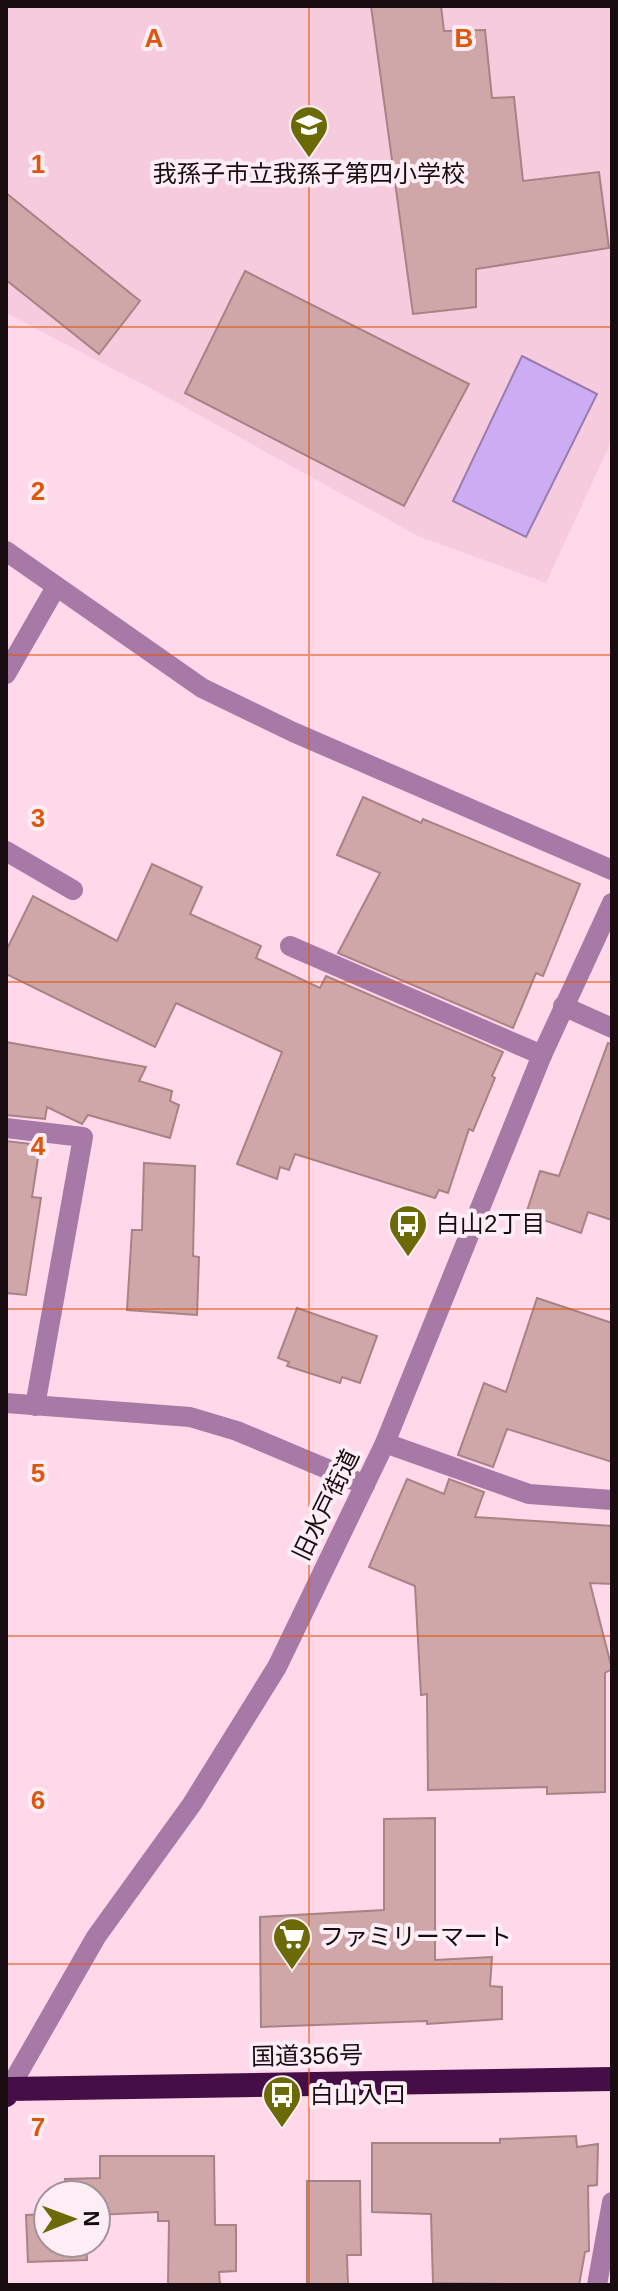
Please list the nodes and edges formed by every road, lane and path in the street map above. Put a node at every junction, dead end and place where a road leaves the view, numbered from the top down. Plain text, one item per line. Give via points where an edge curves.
1 (6, 551) edge
2 (56, 587) junction
3 (6, 674) edge
4 (6, 851) edge
5 (612, 870) edge
6 (73, 890) dead end
7 (612, 903) edge
8 (290, 946) dead end
9 (563, 1006) junction
10 (612, 1028) edge
11 (542, 1055) junction
12 (6, 1128) edge
13 (6, 1403) edge
14 (35, 1406) junction
15 (385, 1443) junction
16 (365, 1485) junction
17 (612, 1500) edge
18 (612, 2079) edge
19 (7, 2092) edge
20 (612, 2202) edge
21 (597, 2285) edge

1 - 2 street
2 - 3 street
2 - 5 street via 202,688
4 - 6 street
7 - 9 street, 旧水戸街道
8 - 11 street
9 - 10 street
9 - 11 street, 旧水戸街道
11 - 15 street, 旧水戸街道
12 - 14 street via 83,1137
13 - 14 street
14 - 16 street via 190,1417
15 - 16 street, 旧水戸街道
15 - 17 street via 529,1494
16 - 19 street, 旧水戸街道 via 277,1667 192,1804 96,1937
18 - 19 highway, 国道356号
20 - 21 street

